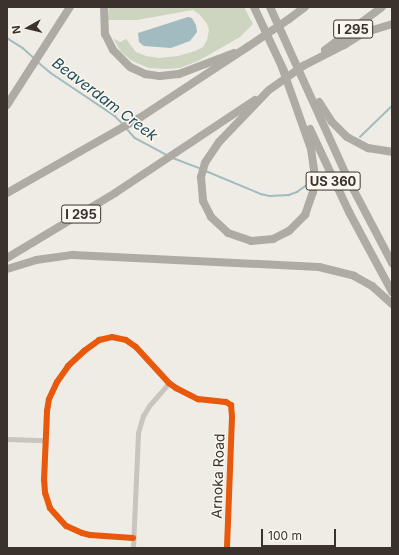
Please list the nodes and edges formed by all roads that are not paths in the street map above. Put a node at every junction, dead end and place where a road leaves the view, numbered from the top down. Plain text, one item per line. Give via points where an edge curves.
1 (70, 7) edge
2 (104, 7) edge
3 (250, 7) edge
4 (254, 7) edge
5 (271, 7) edge
6 (382, 7) edge
7 (300, 9) edge
8 (392, 24) edge
9 (272, 45) junction
10 (246, 48) junction
11 (324, 53) junction
12 (295, 59) junction
13 (282, 67) junction
14 (268, 91) junction
15 (7, 105) edge
16 (392, 152) edge
17 (7, 194) edge
18 (7, 258) edge
19 (392, 263) edge
20 (7, 269) edge
21 (392, 292) edge
22 (392, 304) edge
23 (169, 383) junction
24 (7, 439) edge
25 (45, 440) junction
26 (133, 538) junction
27 (133, 548) edge
28 (227, 548) edge

1 - 15 highway
2 - 10 highway via 105,34 113,50 130,67 145,74 179,74
3 - 9 highway
4 - 9 highway, US 360
5 - 12 highway, US 360
6 - 11 highway, I 295
7 - 10 highway, bridge
8 - 11 highway via 368,30
9 - 13 highway, US 360
10 - 17 highway via 105,139
11 - 14 highway, I 295, bridge
12 - 16 highway via 322,108 336,127 363,146
12 - 19 highway, US 360 via 349,181
13 - 14 highway via 309,139 313,160 313,192 305,215 295,226 281,236 259,241 243,239 228,233 215,222 201,193 201,177 209,157 226,133 247,115
13 - 21 highway, US 360 via 336,186
14 - 18 highway, I 295 via 187,147
20 - 22 highway via 36,260 73,255 319,267 354,276 372,286
23 - 25 street via 132,344 112,337 99,340 76,357 57,382 49,399
23 - 26 street via 149,406 138,433
23 - 28 street, Arnoka Road via 198,399 226,402 231,405
24 - 25 street
25 - 26 street via 45,493 50,508 59,520 72,530 82,533
26 - 27 street

